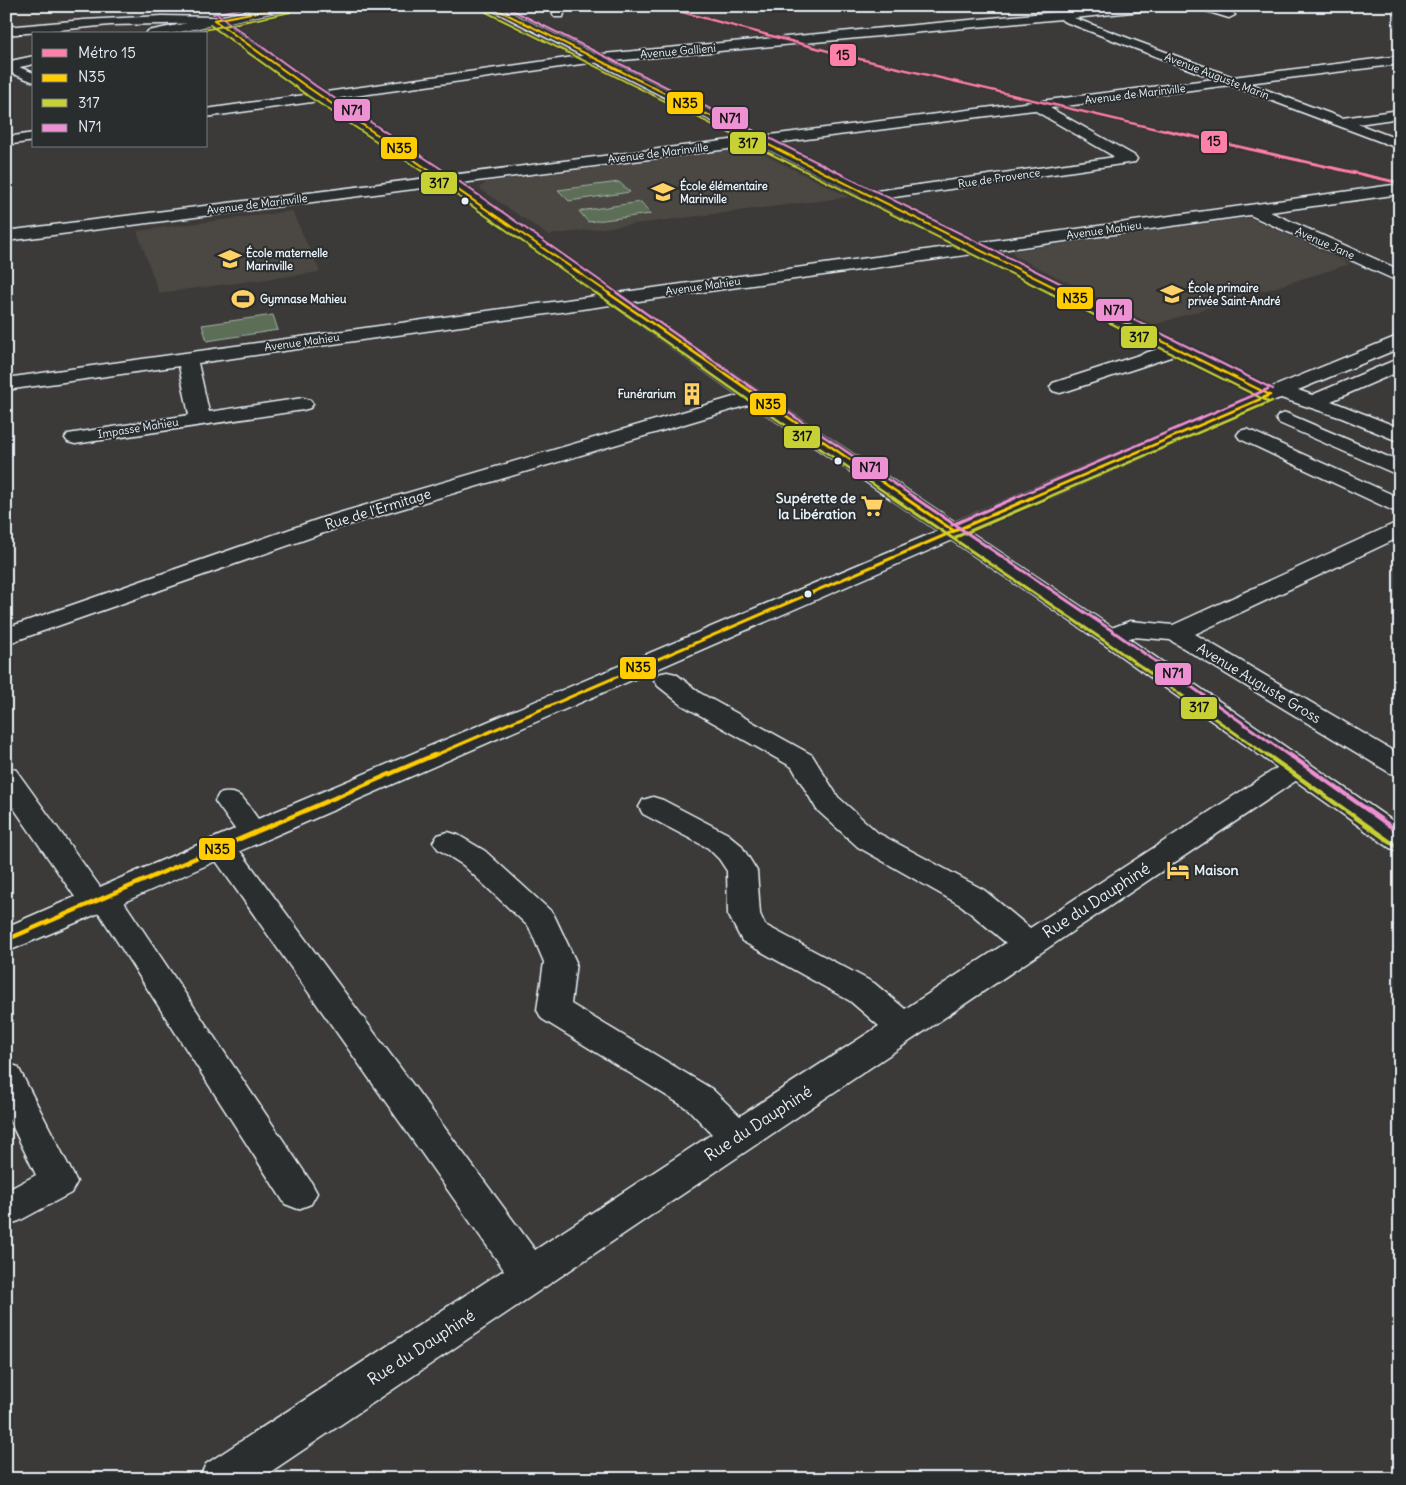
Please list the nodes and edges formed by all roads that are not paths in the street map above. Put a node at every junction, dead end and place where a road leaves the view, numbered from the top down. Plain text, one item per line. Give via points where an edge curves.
1 (489, 6) edge
2 (1035, 6) edge
3 (1200, 6) edge
4 (283, 7) edge
5 (1104, 7) edge
6 (1119, 11) junction
7 (1163, 11) edge
8 (963, 14) dead end
9 (1229, 15) dead end
10 (1062, 17) junction
11 (214, 20) junction
12 (980, 24) junction
13 (6, 31) edge
14 (161, 32) edge
15 (594, 59) junction
16 (32, 60) edge
17 (1400, 60) edge
18 (6, 66) edge
19 (32, 77) edge
20 (1230, 81) junction
21 (321, 96) junction
22 (1036, 106) junction
23 (208, 113) edge
24 (1400, 114) edge
25 (1339, 122) junction
26 (32, 137) edge
27 (758, 140) junction
28 (6, 141) edge
29 (1400, 145) edge
30 (445, 180) junction
31 (1400, 188) edge
32 (867, 196) junction
33 (1251, 209) junction
34 (6, 236) edge
35 (972, 248) junction
36 (1400, 277) edge
37 (613, 298) junction
38 (1400, 340) edge
39 (1176, 349) junction
40 (187, 358) junction
41 (1400, 364) edge
42 (6, 384) edge
43 (1060, 387) dead end
44 (1275, 393) junction
45 (754, 397) junction
46 (1307, 401) junction
47 (302, 404) dead end
48 (200, 419) junction
49 (1286, 419) dead end
50 (1247, 435) dead end
51 (1400, 436) edge
52 (75, 438) dead end
53 (1400, 470) edge
54 (1400, 507) edge
55 (1400, 528) edge
56 (954, 531) junction
57 (1176, 633) junction
58 (6, 637) edge
59 (1110, 637) junction
60 (667, 680) dead end
61 (1395, 760) edge
62 (1296, 768) junction
63 (6, 776) edge
64 (229, 801) dead end
65 (653, 807) dead end
66 (252, 833) junction
67 (1400, 841) edge
68 (448, 842) dead end
69 (222, 846) junction
70 (99, 899) junction
71 (6, 940) edge
72 (1029, 944) junction
73 (904, 1028) junction
74 (6, 1077) edge
75 (738, 1137) junction
76 (298, 1193) dead end
77 (6, 1209) edge
78 (530, 1275) junction
79 (221, 1479) edge

1 - 15 street
2 - 10 street, Avenue Auguste Marin
3 - 9 street
4 - 11 street
5 - 6 street
6 - 7 street via 1139,19
6 - 10 street, Avenue Gallieni
8 - 12 street
10 - 12 street, Avenue Gallieni
10 - 20 street, Avenue Auguste Marin
11 - 13 street via 91,22
11 - 14 street
11 - 21 street
12 - 15 street, Avenue Gallieni
15 - 21 street, Avenue Gallieni
15 - 27 street
16 - 18 street
17 - 20 street, Avenue de Marinville
18 - 19 street
20 - 22 street, Avenue de Marinville
20 - 25 street, Avenue Auguste Marin
21 - 23 street, Avenue Gallieni
21 - 30 street
22 - 27 street, Avenue de Marinville
22 - 32 street, Rue de Provence via 1130,159
24 - 25 street
25 - 29 street, Avenue Auguste Marin
26 - 28 street
27 - 30 street, Avenue de Marinville
27 - 32 street
30 - 34 street, Avenue de Marinville
30 - 37 street
31 - 33 street, Avenue Mahieu
32 - 35 street
33 - 35 street, Avenue Mahieu
33 - 36 street, Avenue Jane
35 - 37 street, Avenue Mahieu
35 - 39 street
37 - 40 street, Avenue Mahieu
37 - 45 street
38 - 44 street
39 - 43 street
39 - 44 street
40 - 42 street, Avenue Mahieu
40 - 48 street
41 - 46 street
44 - 46 street
44 - 56 street
45 - 56 street
45 - 58 street, Rue de l'Ermitage via 330,523
46 - 51 street
47 - 48 street, Impasse Mahieu
48 - 52 street, Impasse Mahieu
49 - 53 street
50 - 54 street
55 - 57 street
56 - 59 street
56 - 66 street
57 - 59 street, Avenue Auguste Gross via 1130,629
57 - 61 street, Avenue Auguste Gross
59 - 62 street
60 - 72 street via 691,699 802,761 827,803 868,840 973,898
62 - 67 street
62 - 72 street, Rue du Dauphiné
63 - 70 street
64 - 66 street
65 - 73 street via 718,841 730,852 742,871 744,914 752,933 862,992
66 - 69 street
68 - 75 street via 474,858 542,921 560,962 554,1010 700,1099
69 - 70 street
69 - 78 street
70 - 71 street
70 - 76 street
72 - 73 street, Rue du Dauphiné
73 - 75 street, Rue du Dauphiné
74 - 77 street via 58,1182
75 - 78 street, Rue du Dauphiné
78 - 79 street, Rue du Dauphiné

